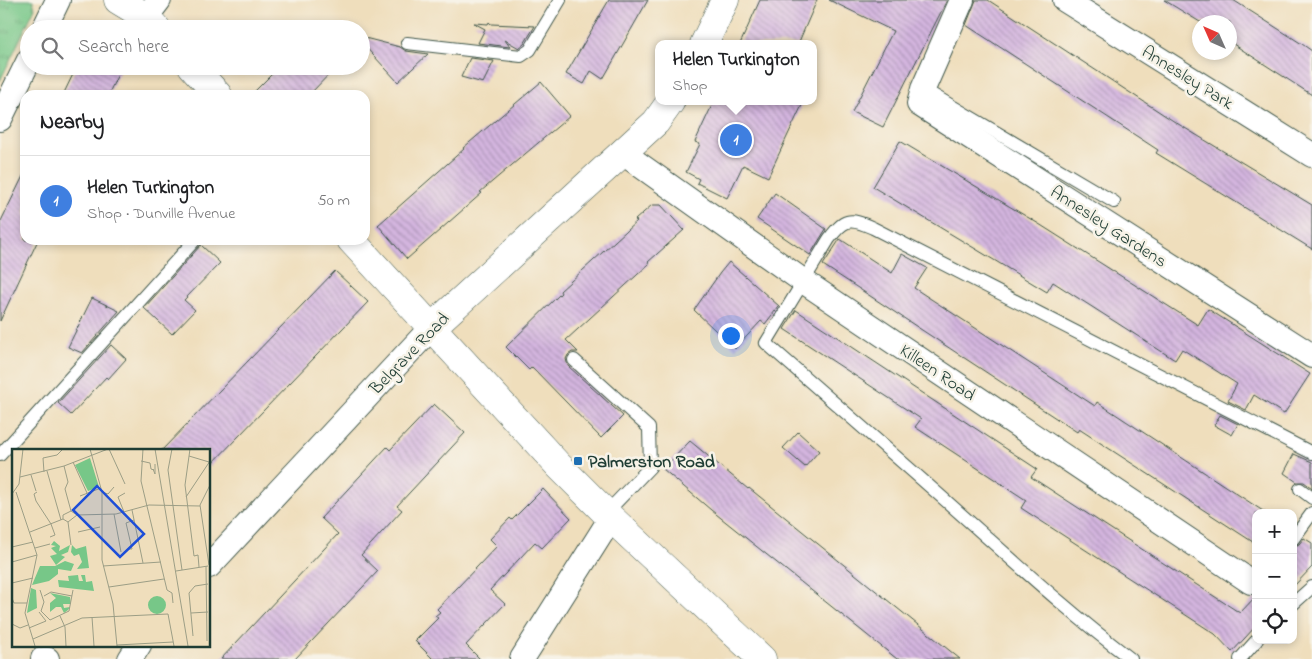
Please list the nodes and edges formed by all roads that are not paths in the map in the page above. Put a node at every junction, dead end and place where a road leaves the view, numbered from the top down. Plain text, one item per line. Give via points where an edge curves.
1 (58, 0) edge
2 (118, 0) edge
3 (560, 0) edge
4 (725, 0) edge
5 (962, 0) edge
6 (1065, 0) edge
7 (154, 15) edge
8 (48, 20) edge
9 (706, 40) edge
10 (407, 42) dead end
11 (22, 75) edge
12 (200, 75) edge
13 (923, 89) junction
14 (214, 90) edge
15 (668, 105) edge
16 (0, 119) edge
17 (622, 153) junction
18 (1312, 155) edge
19 (1114, 202) dead end
20 (190, 245) edge
21 (356, 245) edge
22 (803, 281) junction
23 (431, 328) junction
24 (1312, 356) edge
25 (574, 360) dead end
26 (1312, 453) edge
27 (0, 455) edge
28 (1300, 489) dead end
29 (1312, 498) edge
30 (1312, 513) edge
31 (608, 516) junction
32 (1297, 534) edge
33 (210, 565) edge
34 (1252, 579) edge
35 (1312, 587) edge
36 (1297, 600) edge
37 (1253, 644) edge
38 (138, 646) edge
39 (43, 659) edge
40 (47, 659) edge
41 (130, 659) edge
42 (522, 659) edge
43 (762, 659) edge
44 (1131, 659) edge
45 (1240, 659) edge

1 - 8 street
2 - 7 street
3 - 10 lane via 530,50 521,56
4 - 9 street
5 - 13 street
6 - 18 street, Annesley Park
11 - 16 street
12 - 14 street
13 - 19 lane
13 - 24 street, Annesley Gardens via 919,104
15 - 17 street, Belgrave Road via 656,122
17 - 22 street, Killeen Road
17 - 23 street, Belgrave Road
20 - 27 lane
21 - 23 street
22 - 26 lane via 837,228 846,222 858,221
22 - 34 street, Killeen Road
22 - 44 lane via 766,343 1028,575
23 - 31 street
23 - 33 street, Belgrave Road
25 - 31 lane via 649,428 650,467
28 - 29 lane
30 - 32 lane
31 - 42 street
31 - 43 street
35 - 36 lane
37 - 45 lane
38 - 41 street
39 - 40 street

